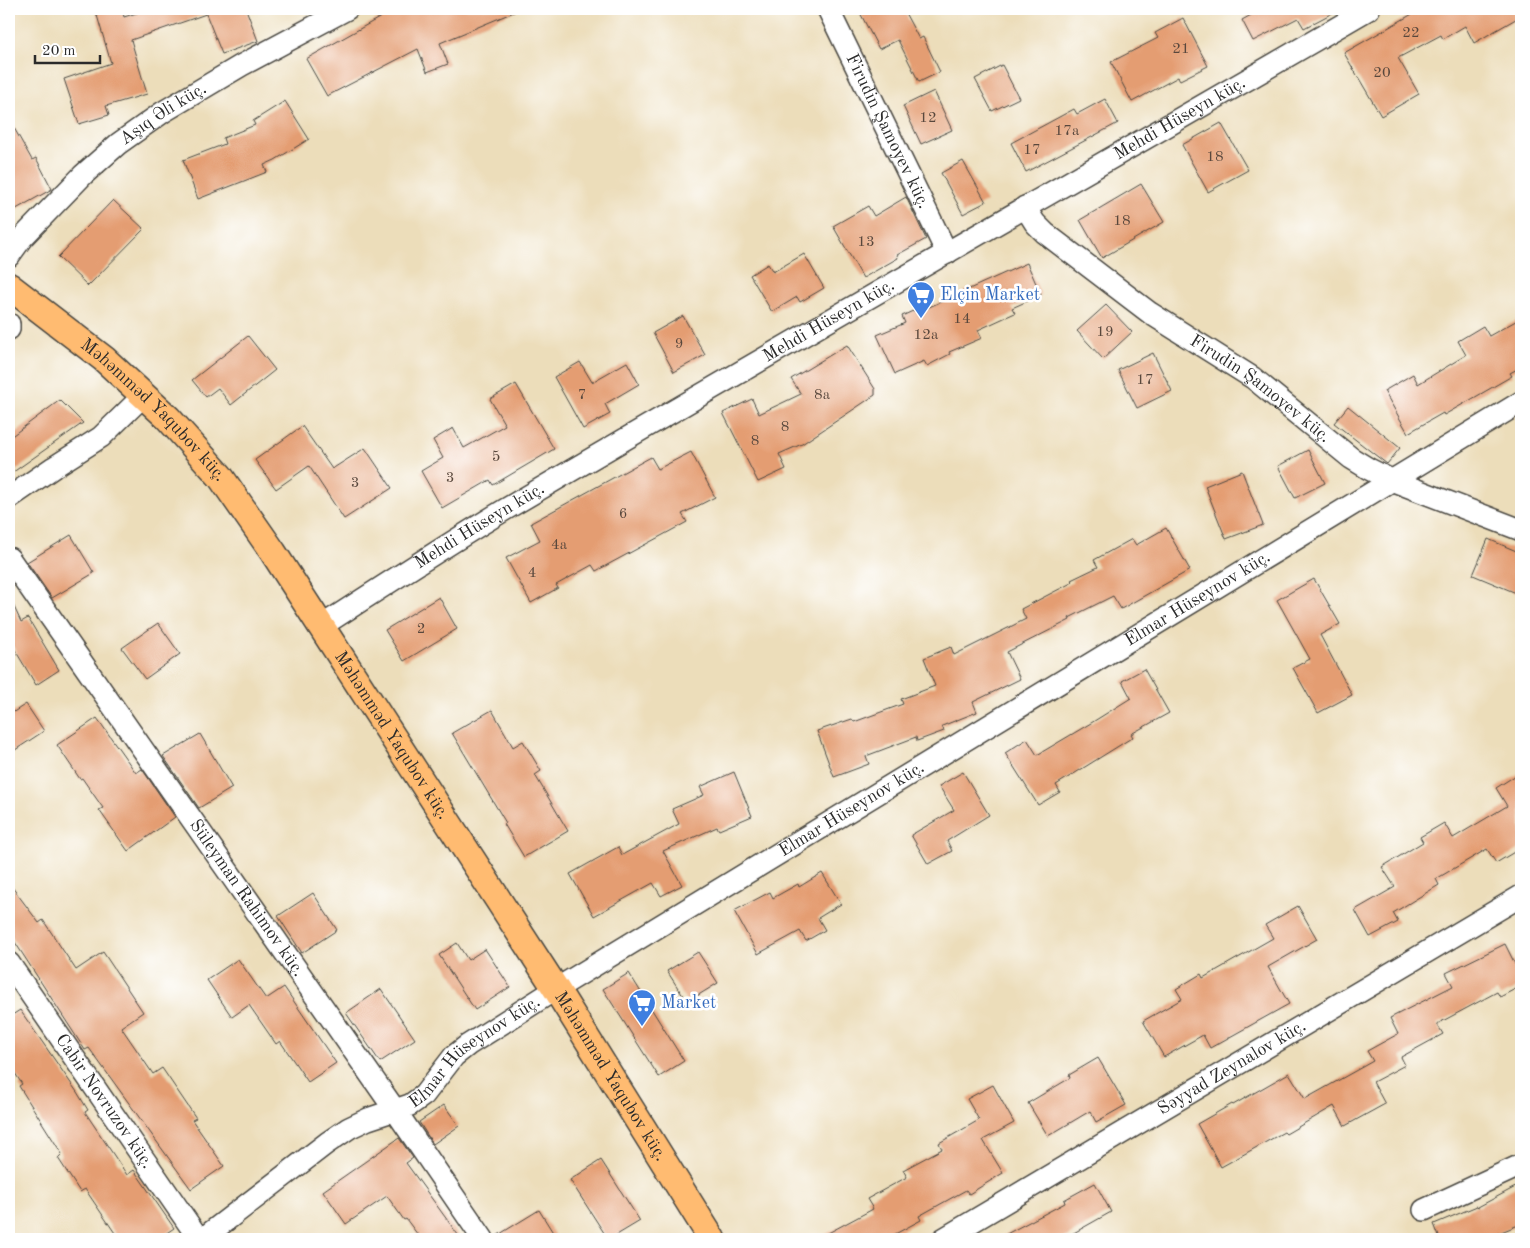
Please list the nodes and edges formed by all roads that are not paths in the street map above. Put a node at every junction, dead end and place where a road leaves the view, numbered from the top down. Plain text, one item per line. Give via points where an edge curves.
1 (347, 9) edge
2 (828, 9) edge
3 (1369, 9) edge
4 (1025, 207) junction
5 (947, 253) junction
6 (9, 256) edge
7 (9, 286) edge
8 (9, 324) edge
9 (9, 329) edge
10 (144, 395) junction
11 (1521, 402) edge
12 (1391, 480) junction
13 (9, 498) edge
14 (1521, 530) edge
15 (9, 558) edge
16 (320, 626) junction
17 (1521, 896) edge
18 (9, 963) edge
19 (556, 989) junction
20 (395, 1110) junction
21 (1521, 1165) edge
22 (1424, 1210) dead end
23 (200, 1239) edge
24 (483, 1239) edge
25 (712, 1239) edge
26 (943, 1239) edge

1 - 6 street, Aşıq Əli küç. via 242,65 163,112 118,144 83,175 22,238
2 - 5 street, Firudin Şamoyev küç.
3 - 4 street, Mehdi Hüseyn küç.
4 - 5 street, Mehdi Hüseyn küç.
4 - 12 street, Firudin Şamoyev küç. via 1045,233 1127,296 1253,378 1351,458
5 - 16 street, Mehdi Hüseyn küç. via 504,511
7 - 10 main road, Məhəmməd Yaqubov küç. via 104,359
8 - 9 street
10 - 13 street via 102,437
10 - 16 main road, Məhəmməd Yaqubov küç. via 220,476
11 - 12 street, Elmar Hüseynov küç.
12 - 14 street, Firudin Şamoyev küç.
12 - 19 street, Elmar Hüseynov küç.
15 - 20 street, Süleyman Rahimov küç.
16 - 19 main road, Məhəmməd Yaqubov küç.
17 - 26 street, Səyyad Zeynalov küç.
18 - 23 street, Cabir Novruzov küç.
19 - 20 street, Elmar Hüseynov küç. via 468,1045 454,1056 424,1096
19 - 25 main road, Məhəmməd Yaqubov küç.
20 - 23 street, Elmar Hüseynov küç. via 349,1128
20 - 24 street, Süleyman Rahimov küç.
21 - 22 street

